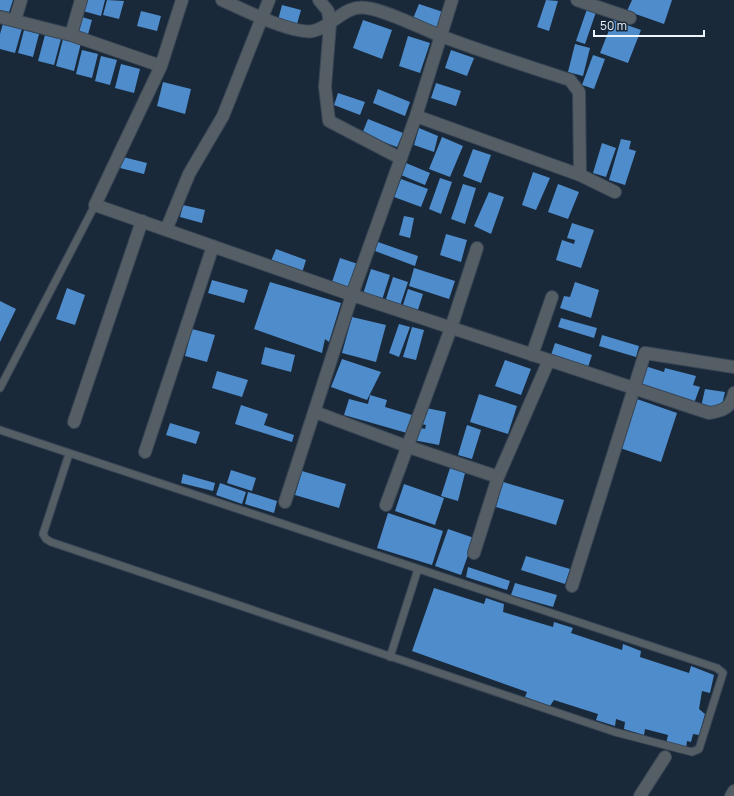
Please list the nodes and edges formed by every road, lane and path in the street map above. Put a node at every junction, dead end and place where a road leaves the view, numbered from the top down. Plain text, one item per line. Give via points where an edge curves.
1 (21, 0) edge
2 (81, 0) edge
3 (182, 0) edge
4 (222, 0) edge
5 (269, 0) edge
6 (319, 0) edge
7 (452, 0) edge
8 (577, 0) edge
9 (0, 17) edge
10 (262, 18) junction
11 (630, 18) dead end
12 (14, 20) junction
13 (330, 24) junction
14 (71, 35) junction
15 (441, 36) junction
16 (161, 66) junction
17 (416, 116) junction
18 (400, 158) junction
19 (580, 175) junction
20 (615, 192) dead end
21 (95, 205) junction
22 (142, 221) junction
23 (166, 230) junction
24 (213, 246) junction
25 (477, 248) dead end
26 (352, 295) junction
27 (552, 297) dead end
28 (451, 328) junction
29 (532, 355) junction
30 (549, 360) junction
31 (734, 366) edge
32 (0, 388) edge
33 (632, 389) junction
34 (734, 393) edge
35 (315, 412) junction
36 (74, 422) dead end
37 (0, 430) edge
38 (406, 446) junction
39 (145, 452) dead end
40 (69, 454) junction
41 (498, 477) junction
42 (285, 502) dead end
43 (386, 505) dead end
44 (474, 553) dead end
45 (418, 569) junction
46 (572, 586) dead end
47 (390, 657) junction
48 (665, 757) dead end
49 (734, 791) edge
50 (640, 796) edge
51 (731, 796) edge

1 - 12 street
2 - 14 street
3 - 16 street
4 - 10 street
5 - 10 street
6 - 13 street via 328,11
7 - 15 street
8 - 11 street
9 - 12 street
10 - 13 street via 294,29 312,31
10 - 23 street via 223,116 189,174
12 - 14 street
13 - 15 street via 340,14 353,8 367,7
13 - 18 street via 325,87 329,120
14 - 16 street
15 - 17 street
15 - 19 street via 570,80 579,92
16 - 21 street
17 - 18 street
17 - 19 street
18 - 26 street
19 - 20 street
21 - 22 street
21 - 32 lane
22 - 23 street
22 - 36 street
23 - 24 street
24 - 26 street
24 - 39 street
25 - 28 street
26 - 28 street
26 - 35 street
27 - 29 street
28 - 29 street
28 - 38 street
29 - 30 street
30 - 33 street
30 - 41 street
31 - 33 street via 645,353
33 - 34 street via 709,413 721,412 729,406
33 - 46 street
35 - 38 street
35 - 42 street
37 - 40 lane
38 - 41 street
38 - 43 street
40 - 45 lane
40 - 47 lane via 43,534 46,539
41 - 44 street
45 - 47 lane
45 - 47 lane via 717,668 723,673 699,749 692,752 615,732
48 - 50 street
49 - 51 street

